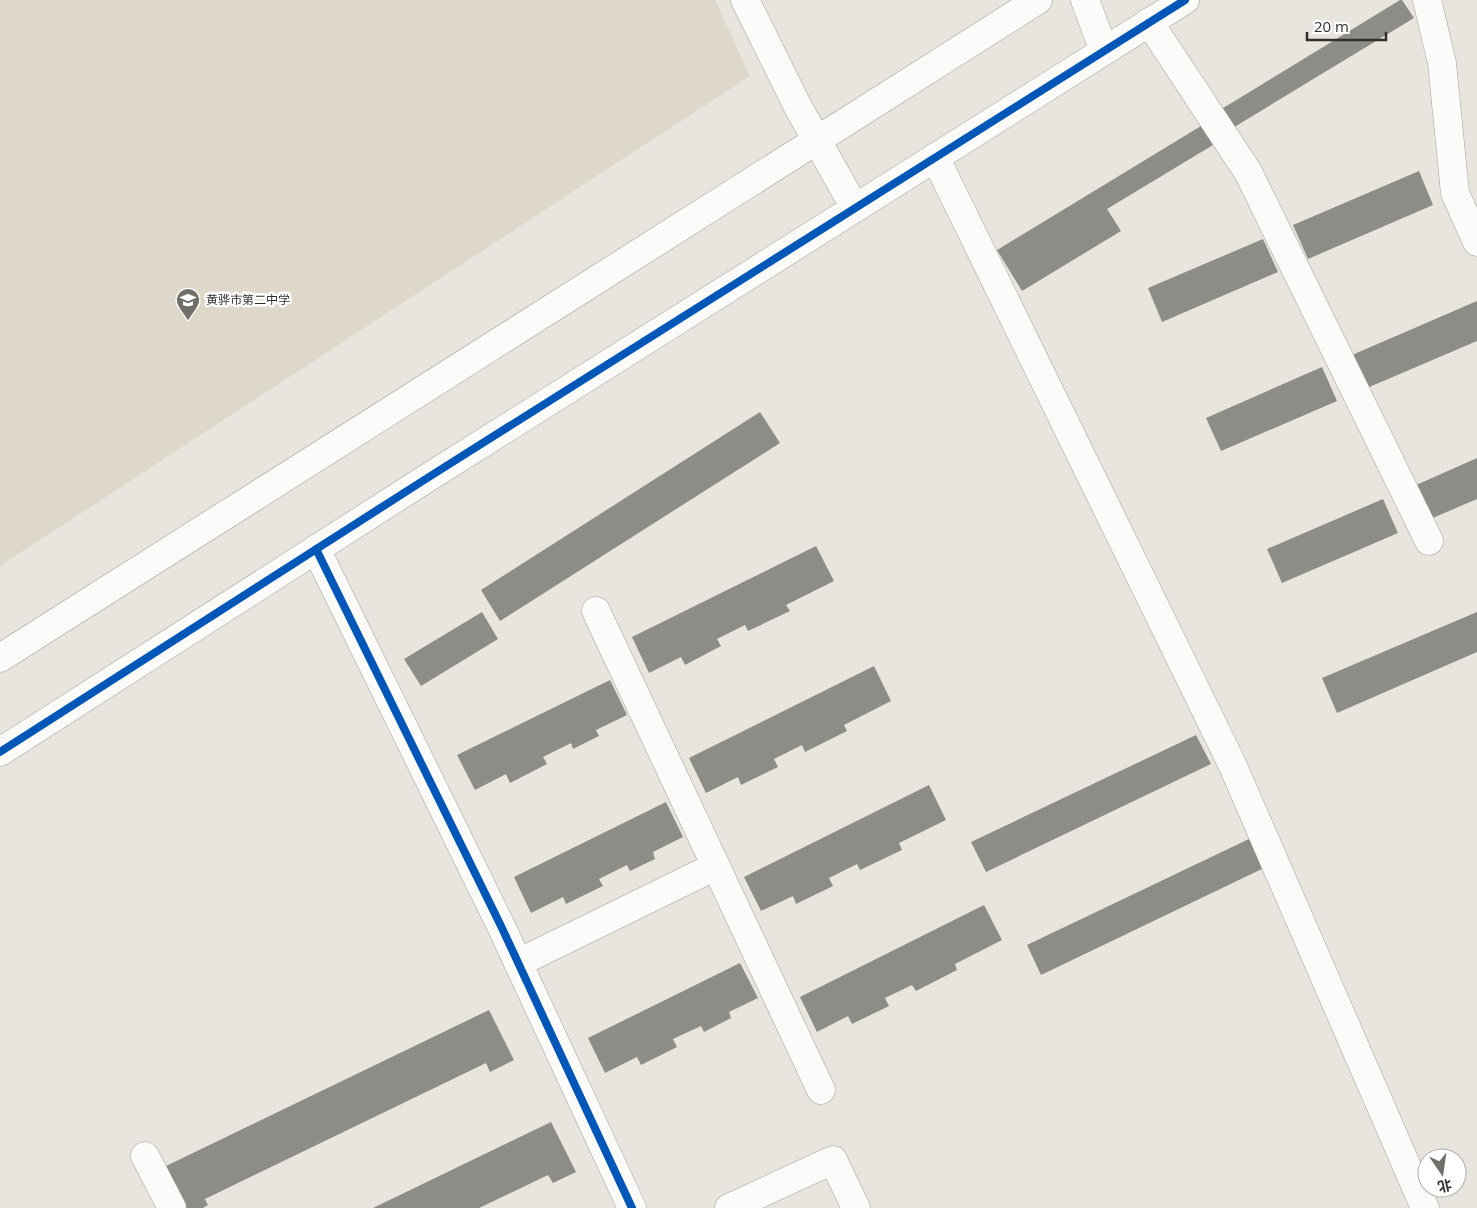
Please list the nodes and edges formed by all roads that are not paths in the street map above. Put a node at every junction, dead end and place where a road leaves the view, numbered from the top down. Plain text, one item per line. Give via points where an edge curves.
1 (745, 0) edge
2 (1038, 0) edge
3 (1085, 0) edge
4 (1184, 0) edge
5 (1427, 0) edge
6 (1149, 22) junction
7 (1104, 51) junction
8 (816, 140) junction
9 (935, 157) junction
10 (855, 208) junction
11 (1477, 242) edge
12 (1429, 541) dead end
13 (316, 549) junction
14 (596, 611) dead end
15 (0, 658) edge
16 (0, 752) edge
17 (716, 866) junction
18 (518, 963) junction
19 (821, 1090) dead end
20 (145, 1156) dead end
21 (172, 1208) edge
22 (632, 1208) edge
23 (729, 1208) edge
24 (856, 1208) edge
25 (1425, 1208) edge

1 - 8 street
2 - 8 street
3 - 7 street
4 - 6 street
5 - 11 street via 1442,63 1455,193
6 - 7 street
6 - 12 street via 1248,172
7 - 9 street
8 - 10 street
8 - 15 street
9 - 10 street
9 - 25 street via 1232,764
10 - 13 street
13 - 16 street
13 - 18 street
14 - 17 street
17 - 18 street
17 - 19 street
18 - 22 street
20 - 21 street
23 - 24 street via 833,1160

